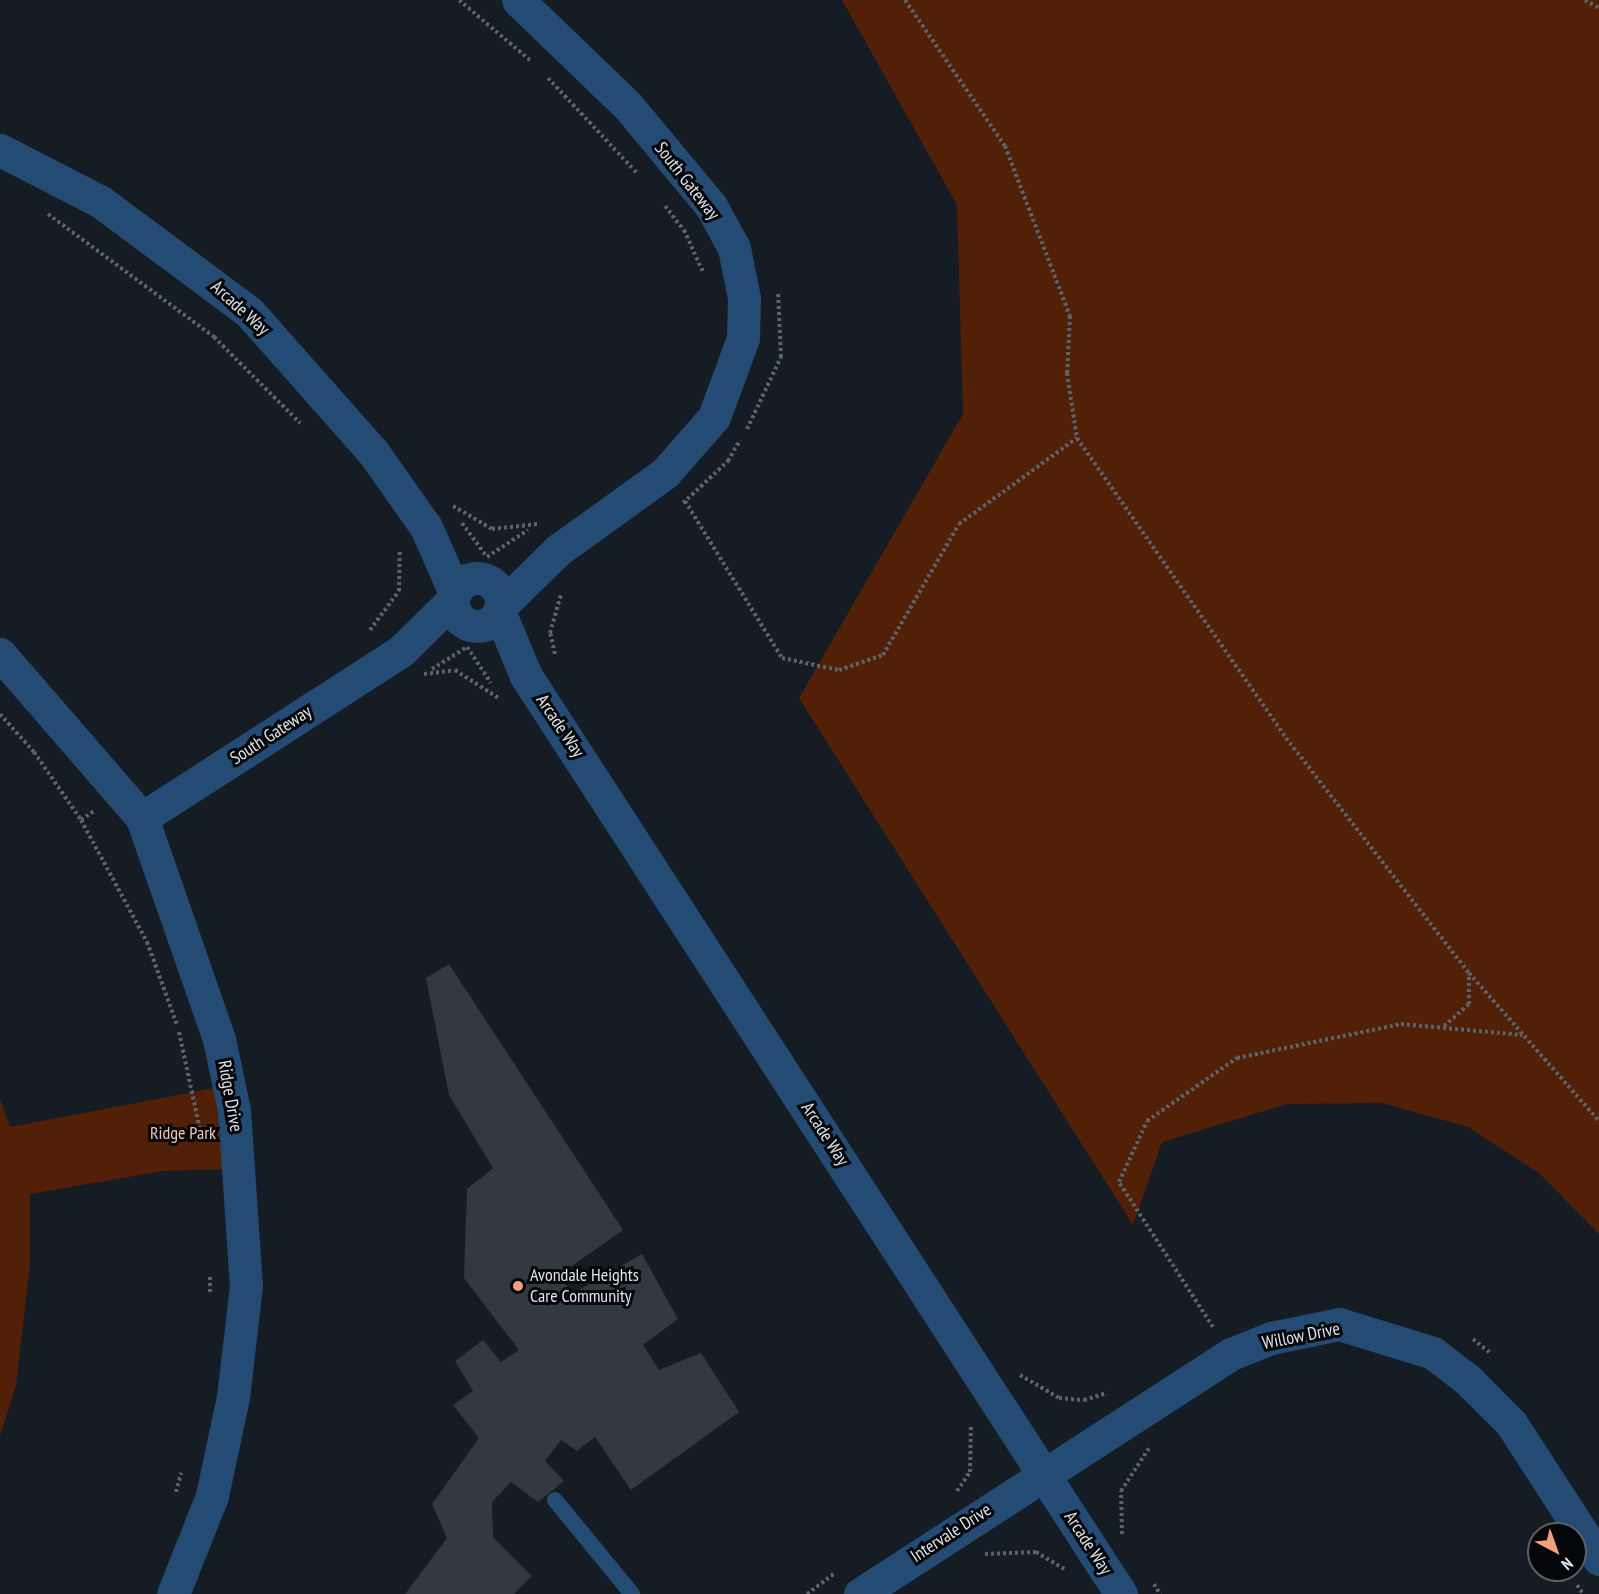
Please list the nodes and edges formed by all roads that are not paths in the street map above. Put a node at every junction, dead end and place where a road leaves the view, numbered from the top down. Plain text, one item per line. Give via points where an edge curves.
1 (518, 0) edge
2 (0, 150) edge
3 (478, 597) junction
4 (0, 654) edge
5 (142, 818) junction
6 (1042, 1473) junction
7 (555, 1500) dead end
8 (1599, 1559) edge
9 (173, 1594) edge
10 (632, 1594) edge
11 (860, 1594) edge
12 (1121, 1594) edge

1 - 3 street, South Gateway via 627,105 711,206 734,248 744,298 743,338 731,382 714,417 665,473 558,550
2 - 3 street, Arcade Way via 101,202 249,312 365,443 407,537
3 - 5 street, South Gateway via 400,652
3 - 6 street, Arcade Way via 546,666
4 - 5 street, Ridge Drive
5 - 9 street, Ridge Drive via 219,1039 234,1110 245,1231 244,1307 224,1449 212,1496
6 - 8 street, Willow Drive via 1231,1354 1271,1338 1340,1324 1433,1353 1511,1423
6 - 11 street, Intervale Drive
6 - 12 street, Arcade Way
7 - 10 lane

